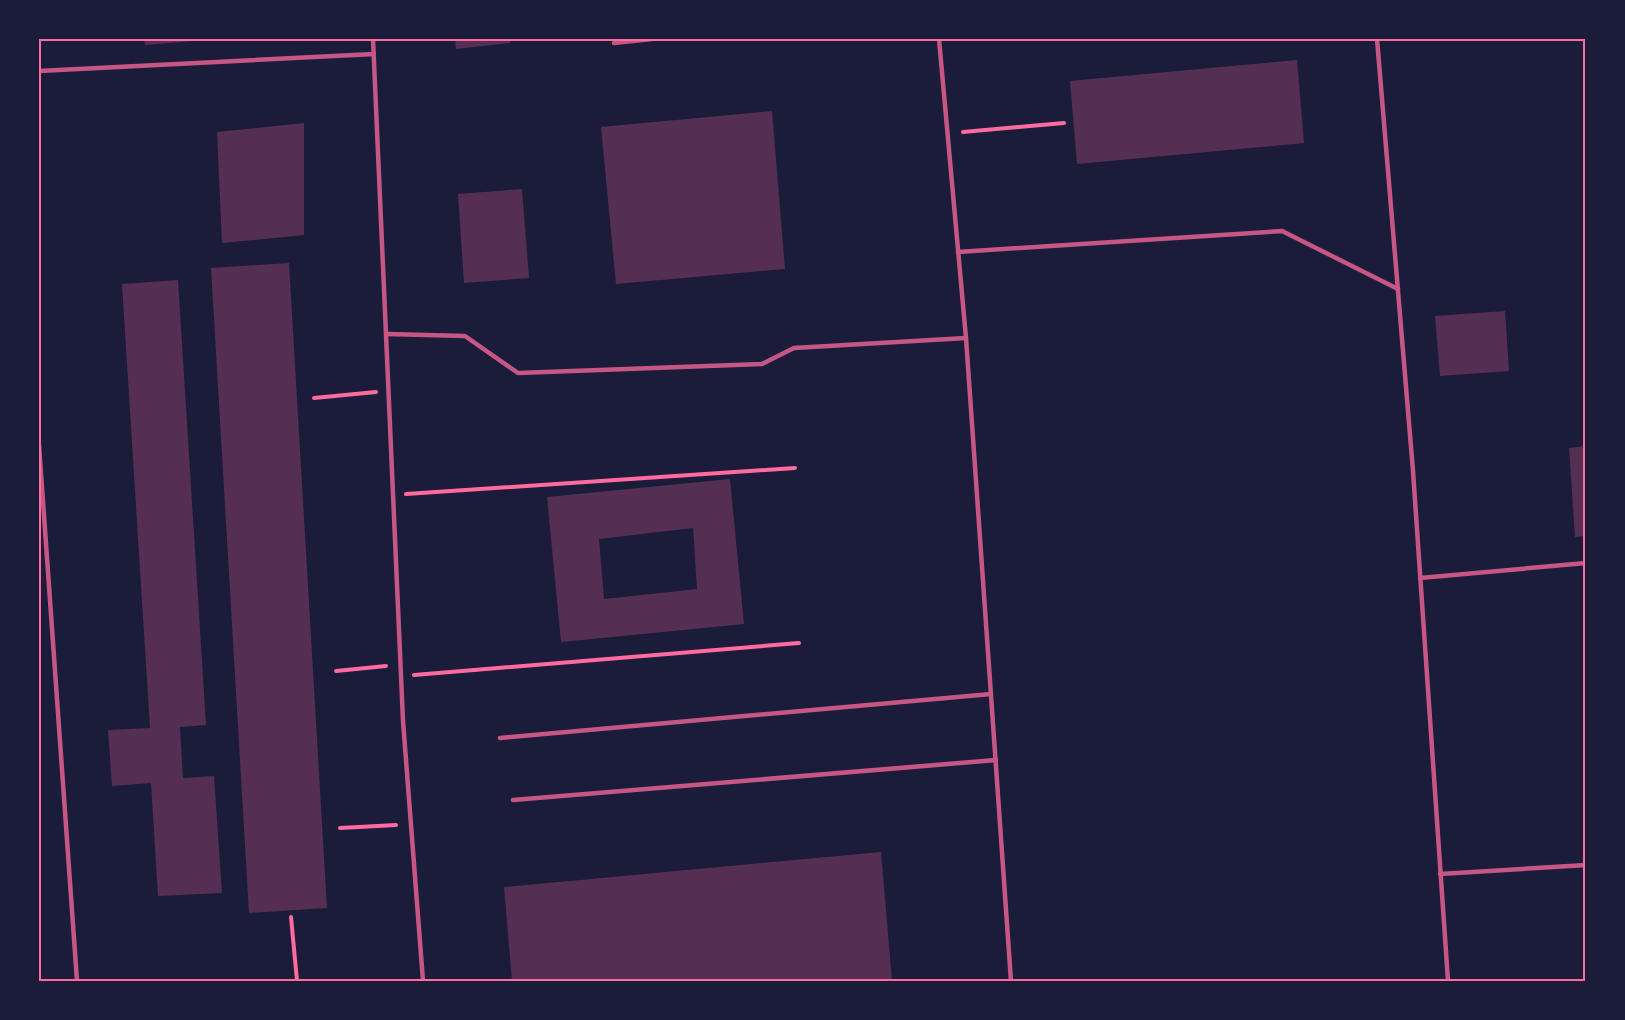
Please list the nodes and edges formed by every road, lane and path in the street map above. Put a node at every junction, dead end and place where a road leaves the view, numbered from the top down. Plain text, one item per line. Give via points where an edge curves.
1 (373, 39) edge
2 (652, 39) edge
3 (939, 39) edge
4 (1377, 39) edge
5 (614, 43) dead end
6 (374, 54) junction
7 (39, 71) edge
8 (1064, 123) dead end
9 (948, 134) junction
10 (958, 252) junction
11 (1398, 289) junction
12 (386, 334) junction
13 (966, 338) junction
14 (389, 391) junction
15 (314, 398) dead end
16 (39, 445) edge
17 (795, 468) dead end
18 (393, 495) junction
19 (1586, 563) edge
20 (1420, 578) junction
21 (799, 644) dead end
22 (400, 665) junction
23 (336, 671) dead end
24 (401, 676) junction
25 (991, 694) junction
26 (501, 738) dead end
27 (996, 760) junction
28 (513, 800) dead end
29 (411, 824) junction
30 (340, 828) dead end
31 (1586, 865) edge
32 (1440, 874) junction
33 (291, 917) dead end
34 (77, 981) edge
35 (297, 981) edge
36 (423, 981) edge
37 (1011, 981) edge
38 (1448, 981) edge

1 - 6 lane
2 - 5 lane
3 - 9 lane
4 - 11 lane
6 - 7 lane
6 - 12 lane
8 - 9 path
9 - 10 lane
10 - 11 lane via 1282,231
10 - 13 lane
11 - 20 lane
12 - 13 lane via 465,336 518,373 762,364 794,348
12 - 14 lane
13 - 25 lane
14 - 15 path
14 - 18 lane
16 - 34 lane
17 - 18 path
18 - 22 lane
19 - 20 lane
20 - 32 lane
21 - 24 path
22 - 23 path
22 - 24 lane
24 - 29 lane
25 - 26 lane
25 - 27 lane
27 - 28 lane
27 - 37 lane
29 - 30 path
29 - 36 lane
31 - 32 lane
32 - 38 lane
33 - 35 path

